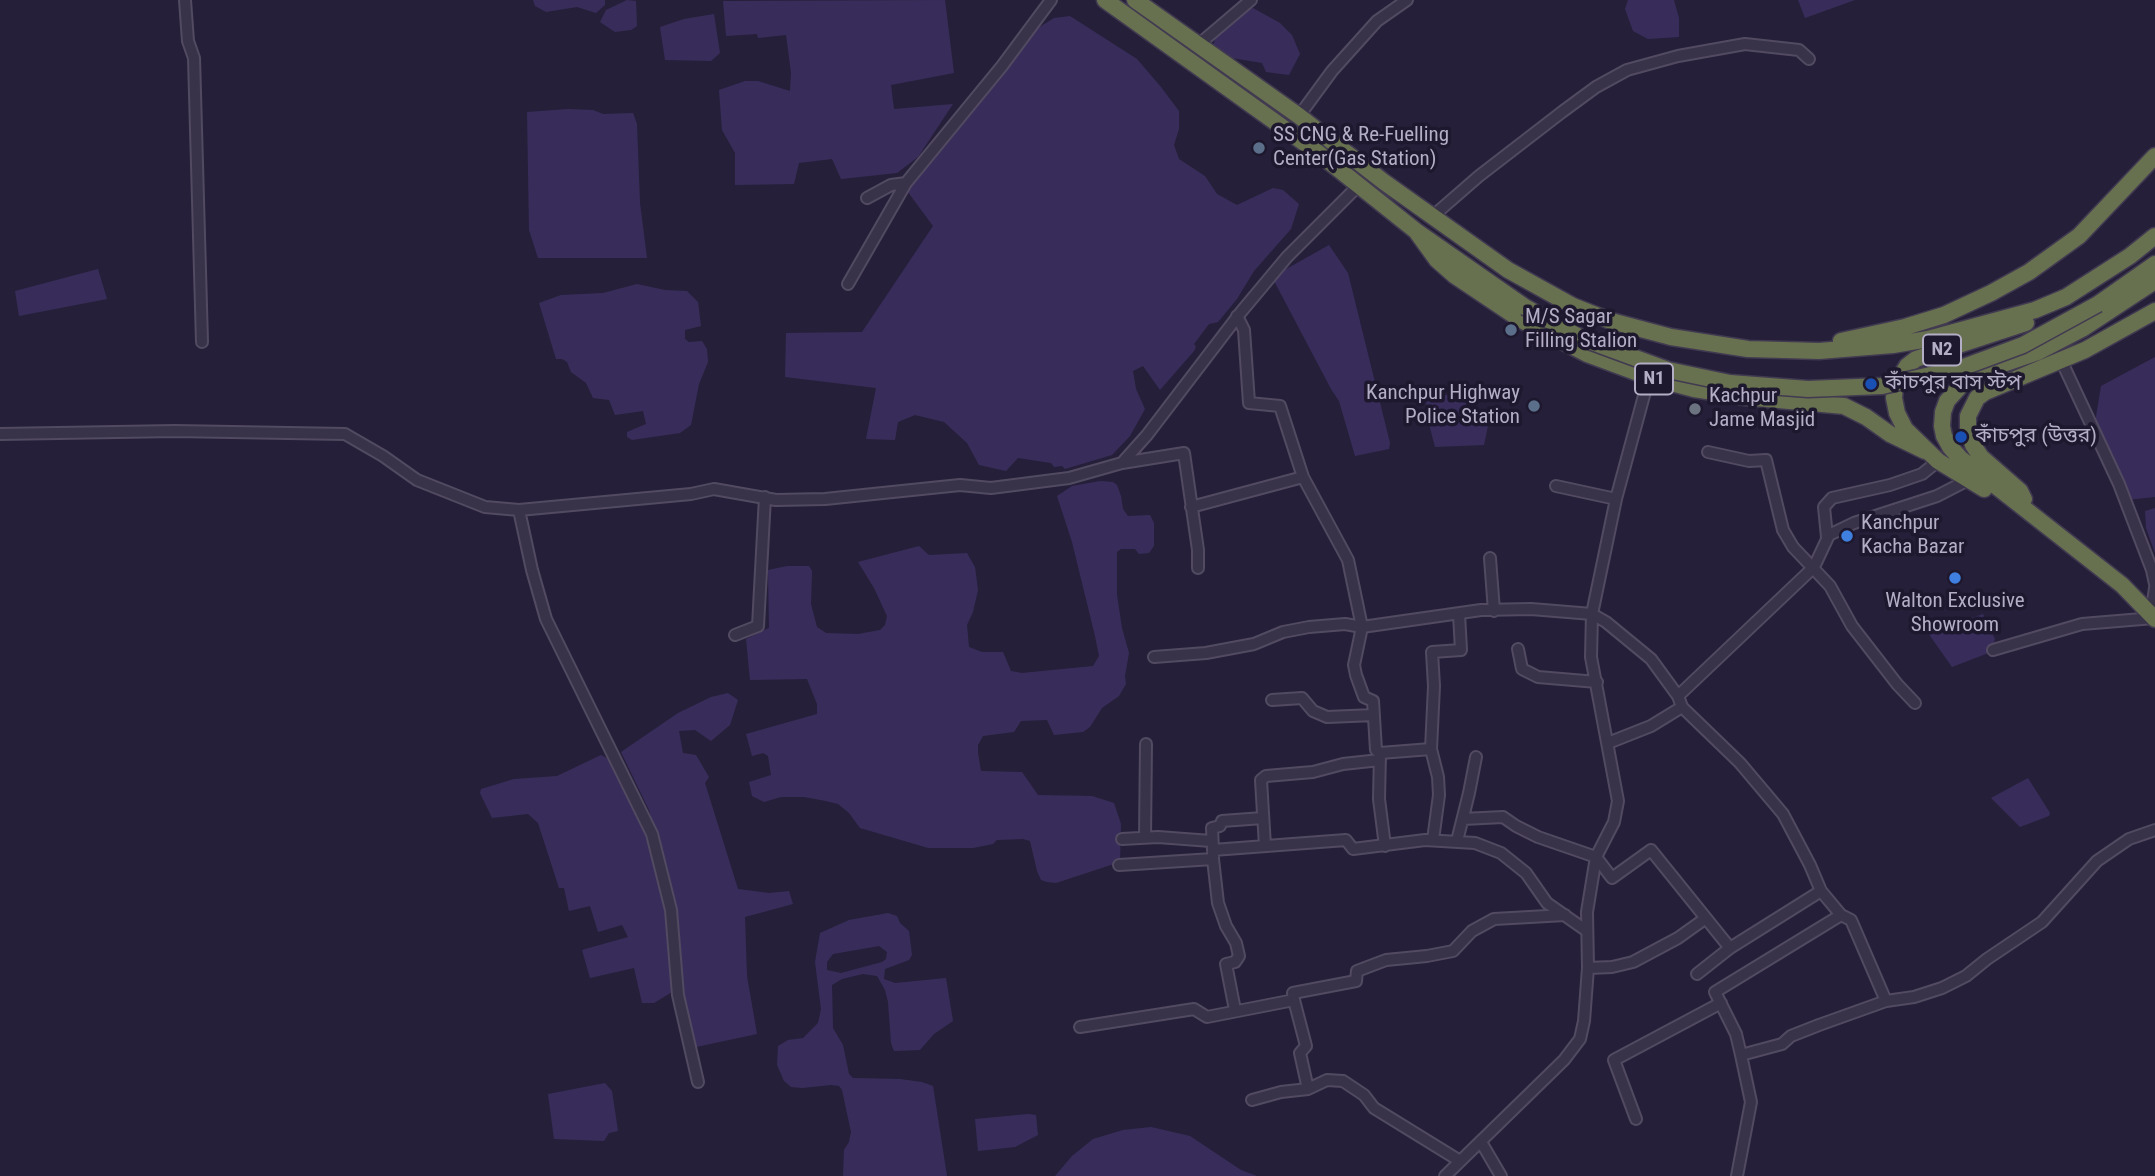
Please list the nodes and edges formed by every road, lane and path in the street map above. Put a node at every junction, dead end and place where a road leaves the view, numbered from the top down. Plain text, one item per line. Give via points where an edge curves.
1 (185, 0) edge
2 (1051, 0) edge
3 (1105, 0) edge
4 (1251, 0) edge
5 (1407, 0) edge
6 (1137, 1) edge
7 (1198, 45) junction
8 (1809, 59) dead end
9 (1299, 116) junction
10 (2155, 156) edge
11 (906, 183) junction
12 (1358, 186) junction
13 (867, 198) dead end
14 (1433, 216) junction
15 (1416, 231) junction
16 (2155, 236) edge
17 (2155, 264) edge
18 (2155, 281) edge
19 (848, 284) dead end
20 (2066, 297) junction
21 (2155, 311) edge
22 (1237, 316) junction
23 (202, 342) dead end
24 (1819, 351) junction
25 (2061, 360) junction
26 (1649, 377) junction
27 (0, 434) edge
28 (1708, 452) dead end
29 (1931, 456) junction
30 (1122, 463) junction
31 (1303, 477) junction
32 (1970, 479) junction
33 (1556, 485) dead end
34 (765, 498) junction
35 (1616, 499) junction
36 (1191, 507) junction
37 (2026, 509) junction
38 (519, 510) junction
39 (1827, 537) junction
40 (1490, 558) dead end
41 (1814, 567) junction
42 (1198, 568) dead end
43 (2155, 586) edge
44 (2130, 595) junction
45 (1494, 611) junction
46 (1460, 614) junction
47 (1592, 614) junction
48 (2153, 617) edge
49 (1362, 627) junction
50 (735, 635) dead end
51 (1518, 649) dead end
52 (1993, 650) dead end
53 (1154, 657) dead end
54 (1597, 682) junction
55 (1272, 700) dead end
56 (1680, 701) junction
57 (1915, 703) dead end
58 (1374, 715) junction
59 (1608, 743) junction
60 (1146, 744) dead end
61 (1431, 749) junction
62 (1380, 757) junction
63 (1476, 757) dead end
64 (1263, 818) junction
65 (1463, 819) junction
66 (2155, 830) edge
67 (1145, 837) junction
68 (1122, 839) dead end
69 (1433, 840) junction
70 (1457, 841) junction
71 (1265, 846) junction
72 (1385, 846) junction
73 (1212, 850) junction
74 (1597, 857) junction
75 (1119, 865) dead end
76 (1821, 891) junction
77 (1565, 915) junction
78 (1841, 915) junction
79 (1706, 918) junction
80 (1587, 931) junction
81 (1730, 948) junction
82 (1588, 968) junction
83 (1697, 974) dead end
84 (1294, 1000) junction
85 (1886, 1001) junction
86 (1720, 1003) junction
87 (1235, 1010) junction
88 (1080, 1027) dead end
89 (1741, 1055) junction
90 (698, 1082) dead end
91 (1308, 1088) junction
92 (1252, 1100) dead end
93 (1636, 1119) dead end
94 (1479, 1143) junction
95 (1461, 1161) junction
96 (1445, 1176) edge
97 (1492, 1176) edge
98 (1501, 1176) edge
99 (1737, 1176) edge

1 - 23 street via 194,58
2 - 11 street
3 - 12 highway, N1
4 - 7 street
5 - 9 street via 1377,21
6 - 7 highway, N1
7 - 9 highway, N1
8 - 14 street via 1799,50 1745,44 1626,70 1596,87
9 - 14 highway, N1
10 - 24 highway, N1 via 2079,236 2029,272 1944,315 1839,341
11 - 13 street via 891,185
11 - 19 street
12 - 15 highway, N1
12 - 22 street via 1287,257
14 - 24 highway, N1 via 1538,288 1611,321 1709,344
15 - 17 highway, N1, bridge via 1525,307 1581,338 1668,370 1730,383 1808,390 1882,386 1961,368 2023,345 2098,304
15 - 26 highway, N1 via 1437,260 1499,306 1587,354
16 - 20 highway, N1
18 - 37 highway, N2 via 2082,329 1965,381 1947,401 1941,426 1950,447
20 - 24 highway, N1 via 1928,339
20 - 29 highway, N2 via 2032,321 1927,354 1906,366 1895,386 1897,413 1905,429
21 - 25 highway, N2
22 - 30 street
22 - 31 street via 1244,330 1249,403 1280,407
25 - 37 highway, N2 via 1985,392 1968,416 1976,451 2020,491
25 - 43 street via 2119,484
26 - 29 highway, N1 via 1745,397 1844,406
26 - 35 street
27 - 38 street via 345,434 417,480 485,507
28 - 41 street via 1766,460 1783,530
29 - 32 highway, N2
29 - 39 street via 1922,474 1832,498 1824,507
30 - 34 street via 1069,478 991,488 960,485 825,499
30 - 36 street via 1184,453
31 - 36 street
31 - 49 street via 1348,560
32 - 39 street
32 - 44 highway, N2
33 - 35 street
34 - 38 street via 714,489
34 - 50 street via 758,626
35 - 47 street
36 - 42 street
37 - 44 highway, N2
38 - 90 street via 546,619 652,834 671,911 678,995
39 - 41 street
40 - 45 street
41 - 56 street
41 - 57 street via 1852,626
43 - 48 street
44 - 48 highway, N2
45 - 46 street
45 - 47 street
46 - 49 street
46 - 61 street via 1461,650 1432,652
47 - 54 street via 1591,657
47 - 56 street via 1651,659
48 - 52 street via 2082,624
49 - 53 street via 1309,626 1254,644
49 - 58 street via 1354,665 1364,697 1373,701
51 - 54 street via 1527,673
54 - 59 street
55 - 58 street via 1302,698 1313,711 1327,717
56 - 59 street via 1651,726
56 - 76 street via 1783,814
58 - 62 street
59 - 74 street via 1618,801 1614,822
60 - 67 street
61 - 62 street
61 - 69 street via 1439,795
62 - 64 street via 1313,772 1266,776 1261,780
62 - 72 street
63 - 65 street
64 - 71 street
64 - 73 street via 1222,821 1212,828
65 - 70 street
65 - 74 street via 1503,817 1538,837
66 - 85 street via 2129,839 2097,861 2042,922 1966,976 1914,997
67 - 68 street
67 - 73 street
69 - 70 street
69 - 72 street
70 - 77 street via 1501,853 1525,873 1547,903
71 - 72 street via 1346,840 1353,849
71 - 73 street
73 - 75 street
73 - 87 street via 1219,903 1239,956 1226,964
74 - 79 street via 1612,877 1651,850
74 - 80 street
76 - 78 street
76 - 81 street
77 - 80 street
77 - 84 street via 1494,919 1472,931 1453,951 1386,960 1357,971 1356,981 1293,993
78 - 85 street via 1851,920
78 - 86 street via 1715,992
79 - 81 street
79 - 82 street via 1633,962
80 - 82 street
81 - 83 street
82 - 94 street via 1580,1039
84 - 87 street
84 - 91 street via 1306,1046 1300,1053
85 - 89 street via 1791,1036 1782,1044
86 - 89 street
86 - 93 street via 1614,1060
87 - 88 street via 1207,1017 1194,1009 1154,1013
89 - 99 street via 1751,1102
91 - 92 street
91 - 95 street via 1327,1080 1343,1081 1374,1108
94 - 95 street
94 - 97 street
94 - 98 street
95 - 96 street

